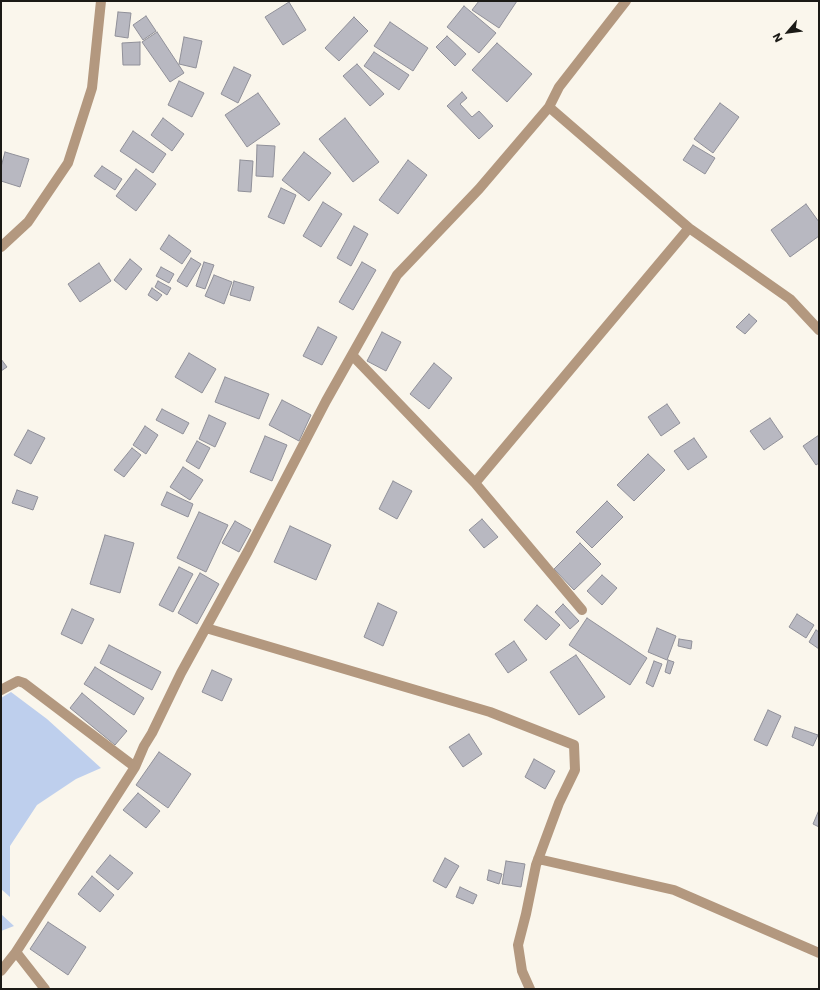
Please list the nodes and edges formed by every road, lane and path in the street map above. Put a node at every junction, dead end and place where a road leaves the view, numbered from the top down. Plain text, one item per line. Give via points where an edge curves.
1 (101, 1) edge
2 (626, 1) edge
3 (549, 107) junction
4 (689, 228) junction
5 (1, 248) edge
6 (819, 330) edge
7 (352, 355) junction
8 (475, 483) junction
9 (582, 610) dead end
10 (206, 628) junction
11 (1, 690) edge
12 (135, 767) junction
13 (538, 859) junction
14 (16, 952) junction
15 (819, 953) edge
16 (1, 971) edge
17 (45, 989) edge
18 (530, 989) edge

1 - 5 street via 92,88 68,163 28,222
2 - 3 street via 559,87
3 - 4 street
3 - 7 street via 479,189 397,275
4 - 6 street via 790,299
4 - 8 street
7 - 8 street
7 - 10 street
8 - 9 street
10 - 12 street
10 - 13 street via 490,712 574,745 575,770 559,803
11 - 12 street via 18,681 24,683
12 - 14 street
13 - 15 street via 674,890
13 - 18 street via 518,945 522,971
14 - 16 street
14 - 17 street

